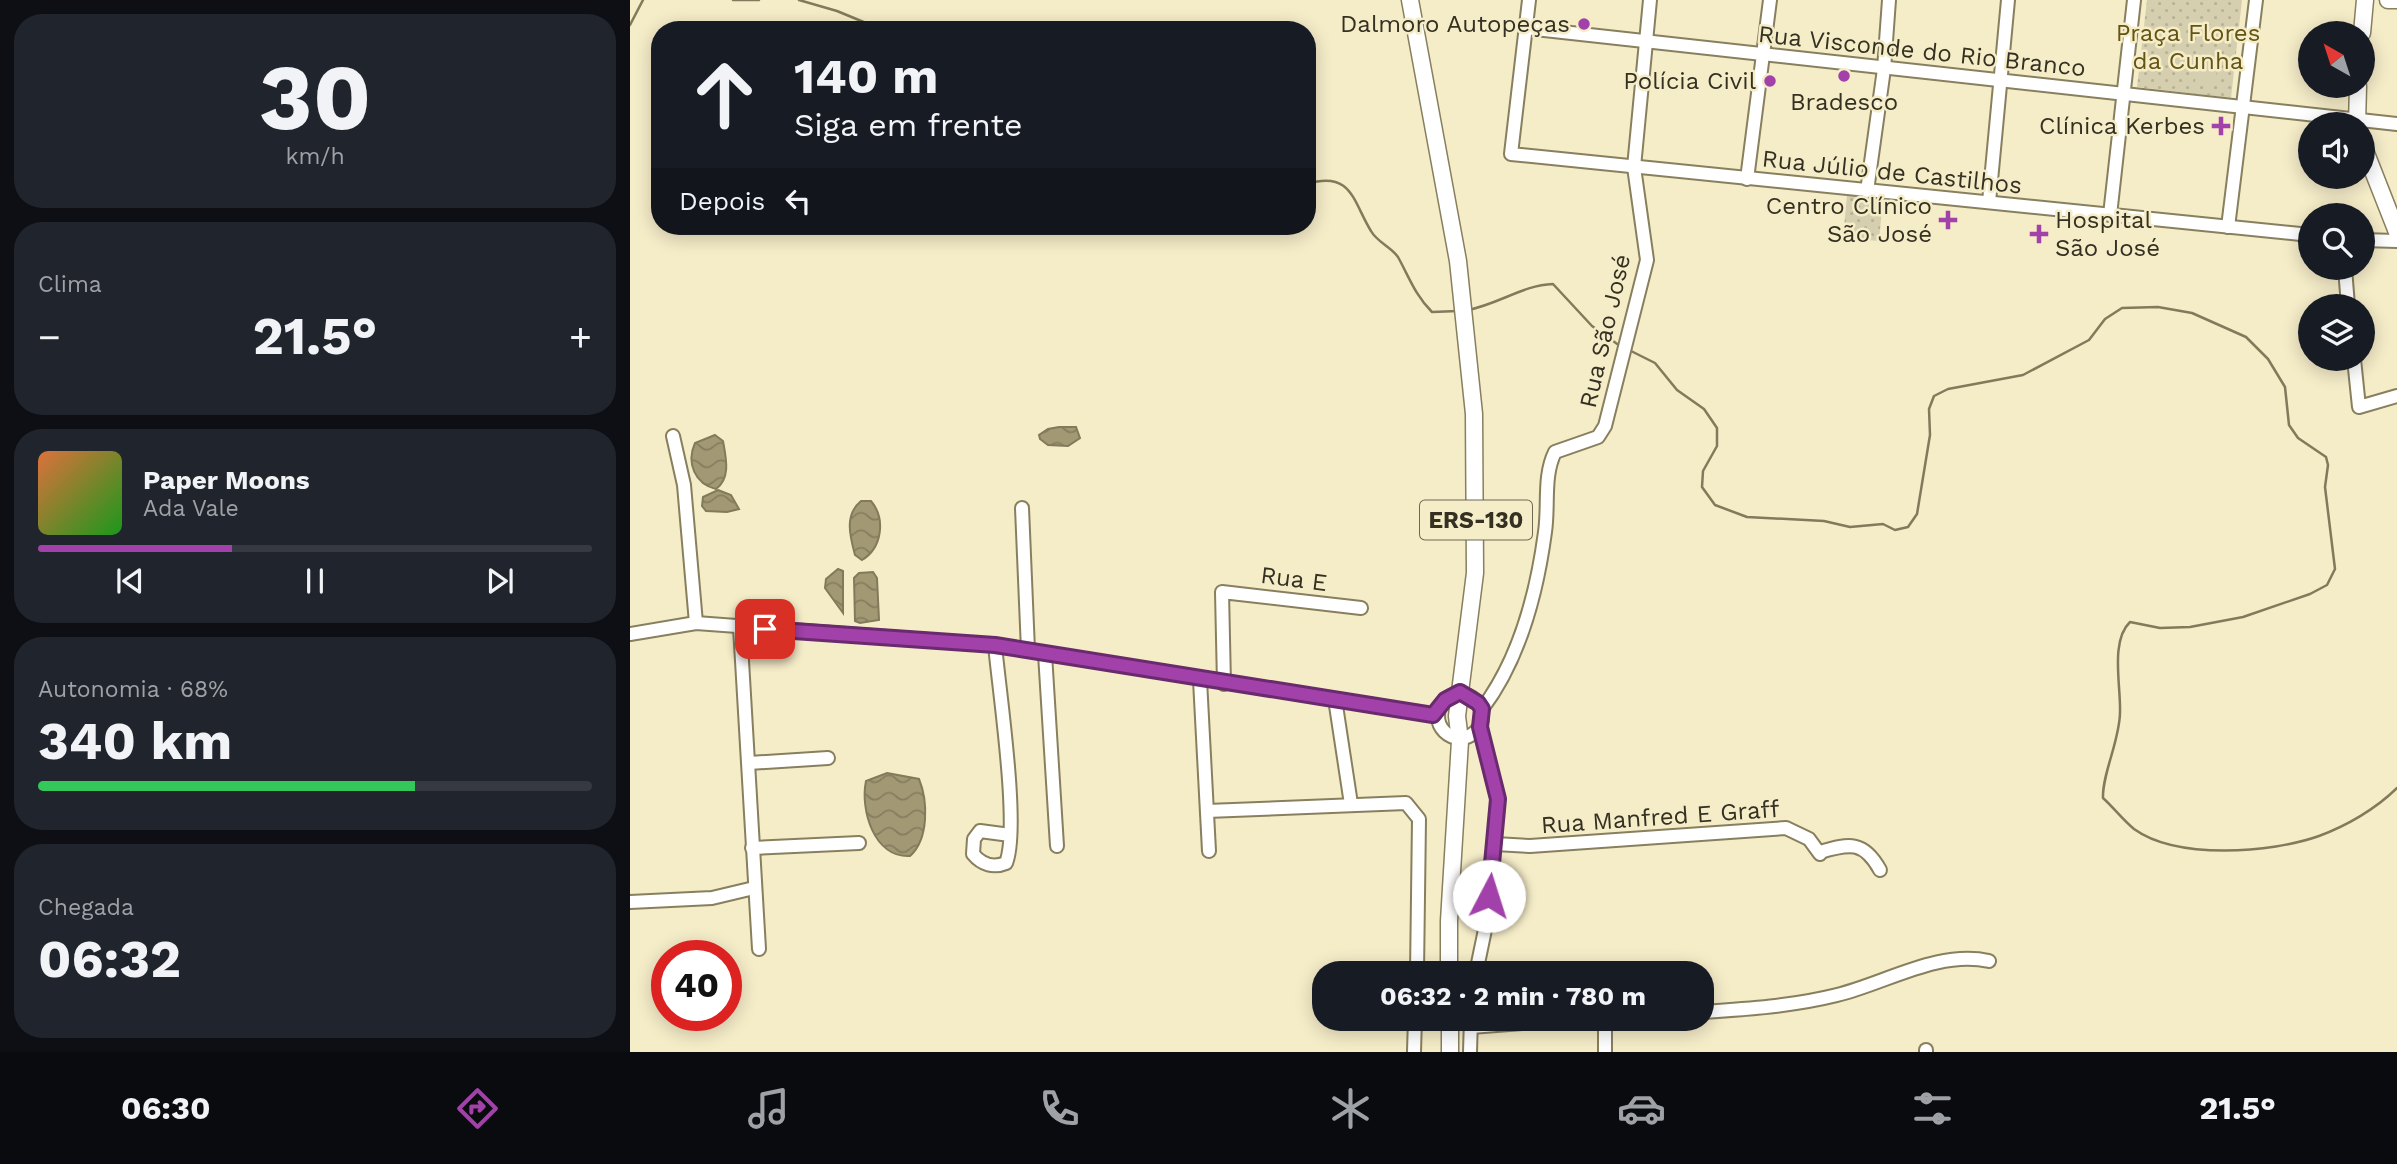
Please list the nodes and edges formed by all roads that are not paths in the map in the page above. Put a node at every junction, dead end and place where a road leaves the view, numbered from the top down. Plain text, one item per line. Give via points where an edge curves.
1 (1410, 0) edge
2 (1529, 0) edge
3 (1650, 0) edge
4 (1770, 0) edge
5 (1889, 0) edge
6 (2008, 0) edge
7 (2134, 0) edge
8 (2256, 0) edge
9 (2364, 0) edge
10 (2388, 0) edge
11 (2397, 0) edge
12 (2363, 21) edge
13 (1526, 28) junction
14 (1644, 42) junction
15 (1765, 56) junction
16 (1884, 69) junction
17 (2003, 83) junction
18 (2125, 94) junction
19 (2245, 108) junction
20 (2298, 115) edge
21 (2375, 123) edge
22 (2397, 124) edge
23 (1634, 167) junction
24 (2375, 176) edge
25 (1747, 179) junction
26 (1867, 191) junction
27 (1989, 202) junction
28 (2110, 215) junction
29 (2228, 227) junction
30 (2397, 232) edge
31 (2298, 235) edge
32 (2375, 240) edge
33 (2397, 241) edge
34 (2355, 371) edge
35 (2397, 396) edge
36 (673, 436) dead end
37 (1021, 508) dead end
38 (1361, 608) dead end
39 (696, 623) junction
40 (740, 626) junction
41 (630, 634) edge
42 (995, 645) junction
43 (1028, 650) junction
44 (1045, 654) junction
45 (1200, 680) junction
46 (1224, 684) junction
47 (1460, 692) junction
48 (1335, 699) junction
49 (1482, 709) junction
50 (1437, 712) junction
51 (1480, 727) junction
52 (1460, 741) junction
53 (828, 758) dead end
54 (748, 763) junction
55 (1351, 804) junction
56 (1207, 811) junction
57 (1010, 835) dead end
58 (859, 843) dead end
59 (1494, 844) junction
60 (1057, 846) dead end
61 (752, 848) junction
62 (1209, 851) dead end
63 (1880, 870) dead end
64 (754, 888) junction
65 (630, 902) edge
66 (759, 949) dead end
67 (1417, 961) edge
68 (1449, 961) edge
69 (1478, 961) edge
70 (1989, 961) dead end
71 (1714, 1011) edge
72 (1415, 1031) edge
73 (1450, 1031) edge
74 (1471, 1031) edge
75 (1605, 1031) edge
76 (1414, 1052) edge
77 (1450, 1052) edge
78 (1471, 1052) edge
79 (1605, 1052) edge

1 - 47 main road, ERS-130 via 1469,348 1477,460 1475,563
2 - 13 street
3 - 14 street, Rua São José
4 - 15 street
5 - 16 street
6 - 17 street
7 - 18 street
8 - 19 street
9 - 12 main road
10 - 11 main road
13 - 14 street, Rua Visconde do Rio Branco
13 - 23 street, Rua Júlio de Castilhos via 1511,154
14 - 15 street, Rua Visconde do Rio Branco
14 - 23 street, Rua São José
15 - 16 street, Rua Visconde do Rio Branco
15 - 25 street
16 - 17 street, Rua Visconde do Rio Branco
16 - 26 street
17 - 18 street, Rua Visconde do Rio Branco
17 - 27 street
18 - 19 street, Rua Visconde do Rio Branco
18 - 28 street
19 - 20 street, Rua Visconde do Rio Branco
19 - 29 street
21 - 22 street, Rua Visconde do Rio Branco
23 - 25 street, Rua Júlio de Castilhos
23 - 49 street, Rua São José via 1647,260 1605,426 1598,437 1555,452 1549,464 1545,531 1532,596 1506,670
24 - 30 main road
25 - 26 street, Rua Júlio de Castilhos
26 - 27 street, Rua Júlio de Castilhos
27 - 28 street, Rua Júlio de Castilhos
28 - 29 street, Rua Júlio de Castilhos
29 - 31 street, Rua Júlio de Castilhos
32 - 33 street
34 - 35 street via 2359,407
36 - 39 street via 684,485
37 - 43 street
38 - 46 street, Rua E via 1222,592
39 - 40 street
39 - 41 street
40 - 42 street
40 - 54 street
42 - 43 street
42 - 57 street
43 - 44 street
44 - 45 street
44 - 60 street
45 - 46 street
45 - 56 street
46 - 48 street
47 - 49 street
47 - 50 street via 1445,700
47 - 52 main road, ERS-130
48 - 50 street
48 - 55 street
49 - 51 street
50 - 52 street via 1438,723
51 - 52 street
51 - 59 street via 1498,799
52 - 68 main road, ERS-130
53 - 54 street
54 - 61 street
55 - 56 street
55 - 67 street via 1406,803 1419,819
56 - 62 street
58 - 61 street
59 - 63 street, Rua Manfred E Graff via 1530,846 1786,828 1809,839 1820,853 1843,846 1863,848
59 - 69 street
61 - 64 street
64 - 65 street via 712,898
64 - 66 street
70 - 71 street via 1950,959 1838,995
72 - 76 street
73 - 77 main road
74 - 78 street
75 - 79 street

